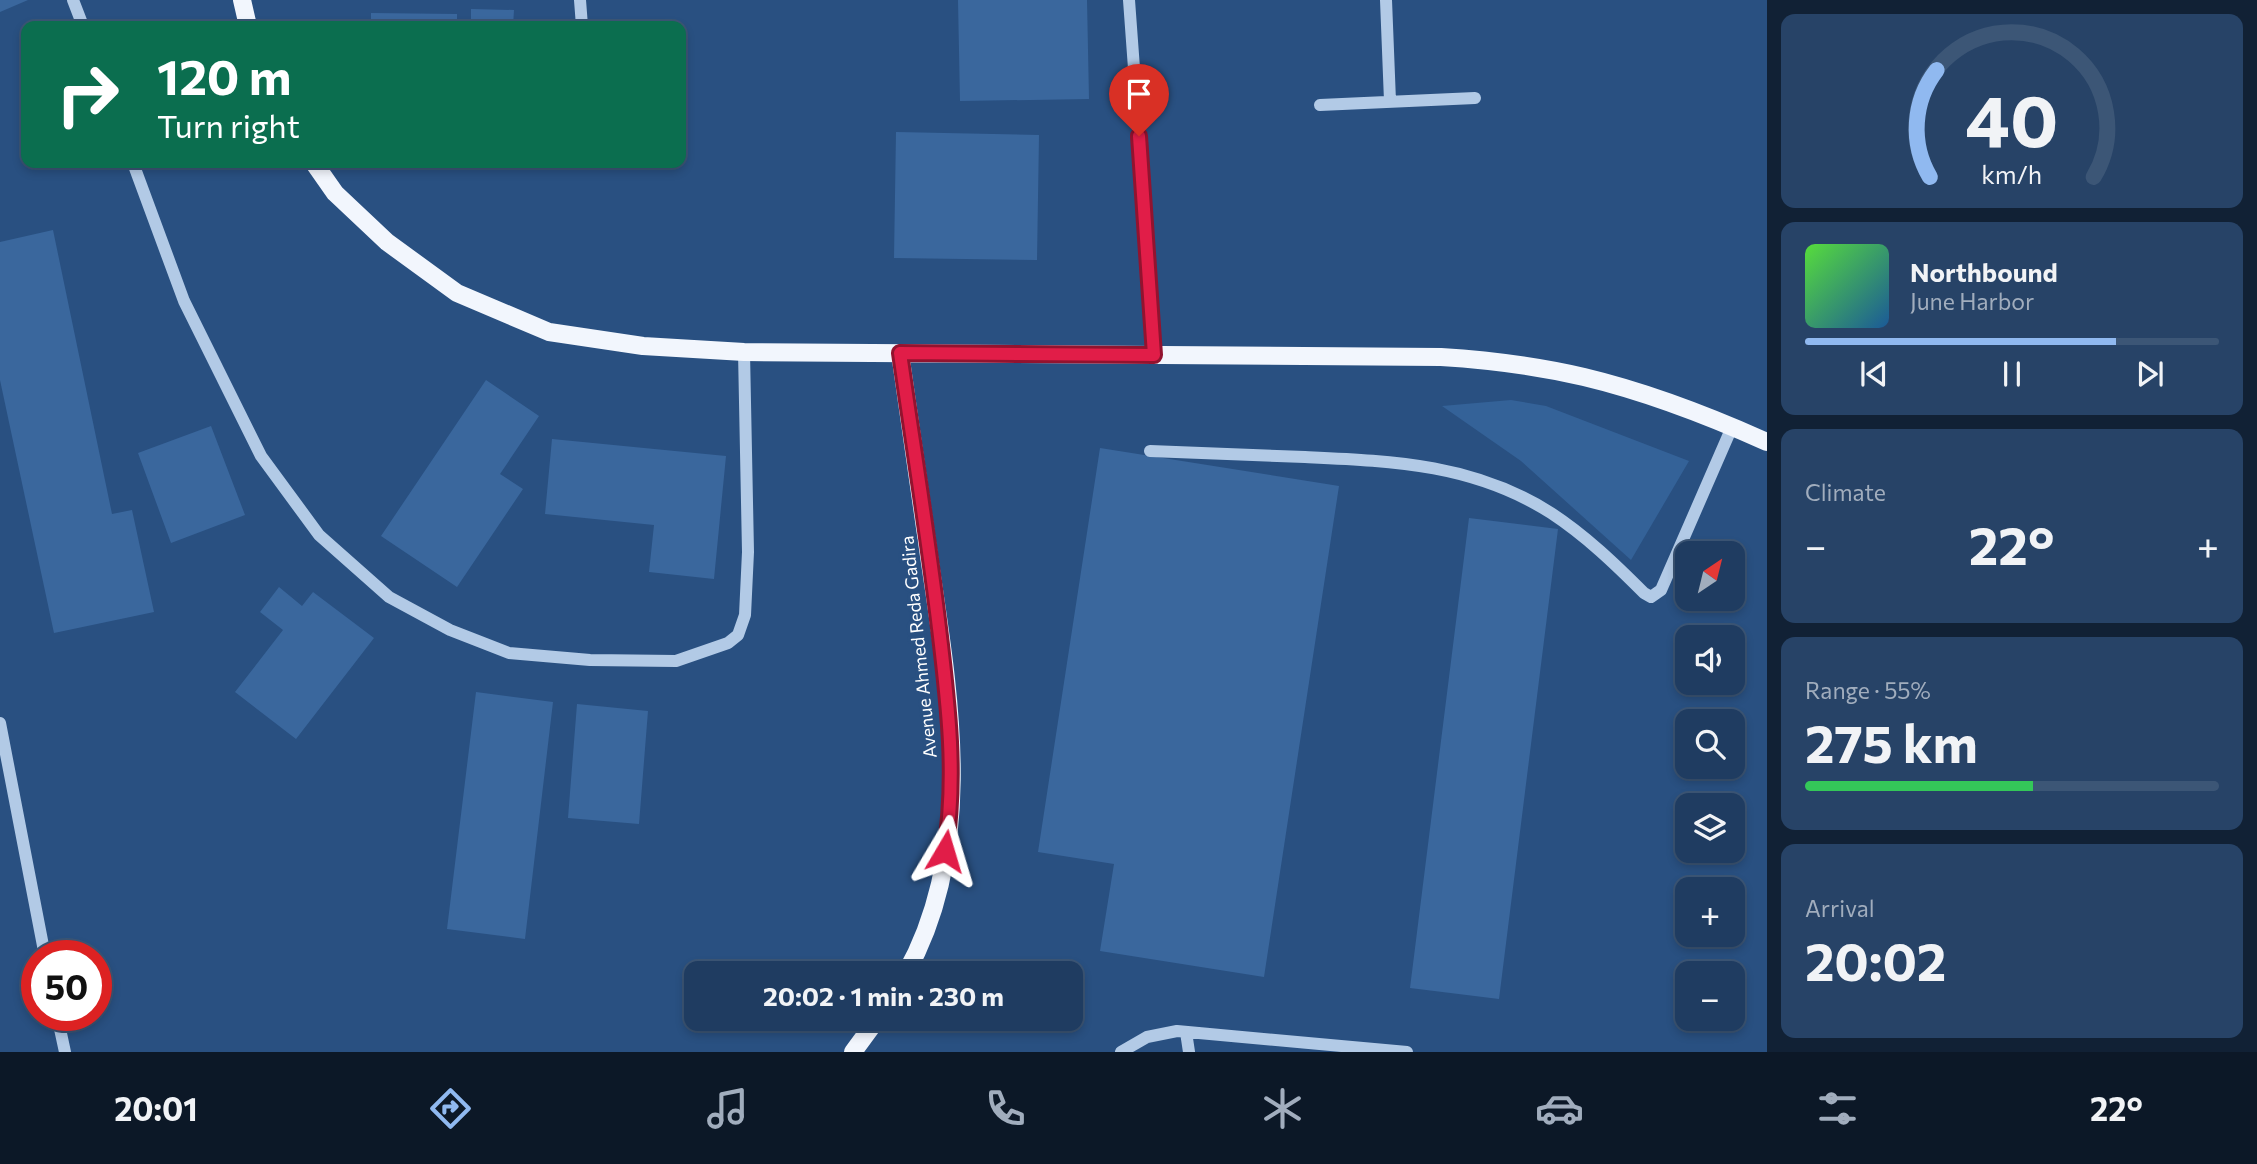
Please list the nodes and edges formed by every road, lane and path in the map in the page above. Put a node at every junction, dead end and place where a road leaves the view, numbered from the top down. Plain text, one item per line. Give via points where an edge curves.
1 (73, 0) edge
2 (242, 0) edge
3 (580, 0) edge
4 (1129, 0) edge
5 (1386, 0) edge
6 (81, 21) edge
7 (247, 21) edge
8 (582, 21) edge
9 (1475, 98) dead end
10 (1390, 101) junction
11 (1320, 104) dead end
12 (135, 168) edge
13 (318, 168) edge
14 (744, 352) junction
15 (900, 353) junction
16 (1154, 355) junction
17 (1732, 426) junction
18 (1767, 442) edge
19 (1150, 451) dead end
20 (0, 723) edge
21 (42, 940) edge
22 (912, 961) edge
23 (60, 1031) edge
24 (868, 1031) edge
25 (1186, 1032) junction
26 (1262, 1038) junction
27 (1337, 1049) edge
28 (65, 1052) edge
29 (853, 1052) edge
30 (1121, 1052) edge
31 (1189, 1052) edge
32 (1264, 1052) edge
33 (1407, 1052) edge

1 - 6 street
2 - 7 main road
3 - 8 street
4 - 16 street
5 - 10 street
9 - 10 street
10 - 11 street
12 - 14 street via 201,337 261,456 319,535 389,597 450,631 509,653 676,661 728,643 738,635 745,615 748,552
13 - 14 main road via 335,193 387,242 457,293 549,331 643,346
14 - 15 main road
15 - 16 main road
15 - 22 main road, Avenue Ahmed Reda Gadira via 952,754 943,868 925,934
16 - 17 main road via 1490,360 1586,377
17 - 18 main road
17 - 19 street via 1661,590 1651,597 1589,540 1550,513 1483,481 1444,469 1386,460
20 - 21 street
23 - 28 street
24 - 29 main road
25 - 26 street
25 - 30 street via 1147,1037
25 - 31 street
26 - 27 street
26 - 32 street
27 - 33 street

